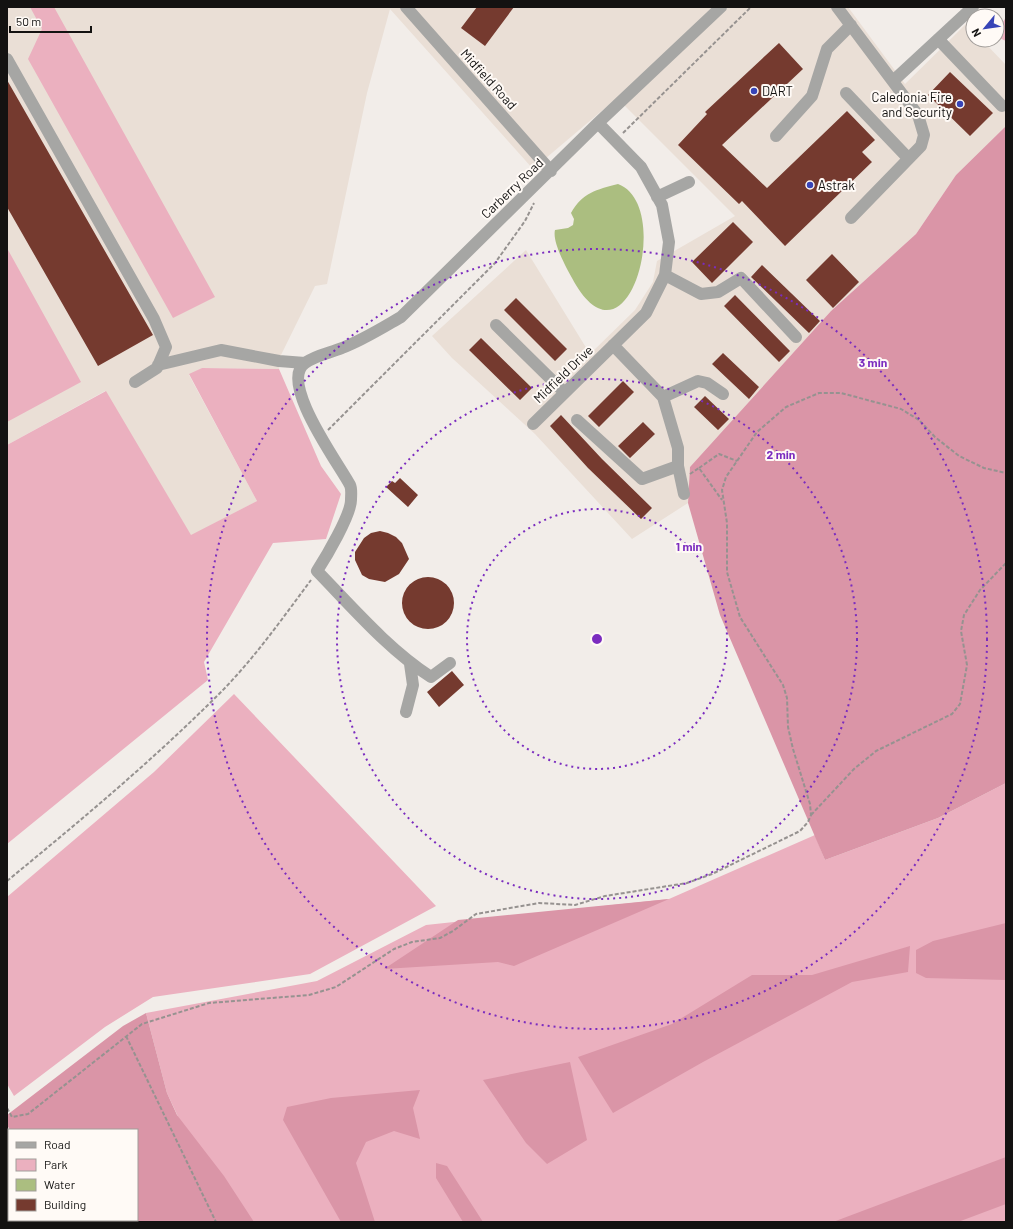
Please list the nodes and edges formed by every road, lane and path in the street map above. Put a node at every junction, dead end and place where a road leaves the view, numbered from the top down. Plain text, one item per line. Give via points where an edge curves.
1 (406, 7) edge
2 (721, 7) edge
3 (751, 7) edge
4 (838, 7) edge
5 (973, 7) edge
6 (852, 25) junction
7 (938, 39) junction
8 (7, 59) edge
9 (893, 81) junction
10 (846, 93) dead end
11 (1002, 106) dead end
12 (598, 123) junction
13 (776, 136) dead end
14 (614, 141) junction
15 (908, 158) junction
16 (551, 170) junction
17 (689, 182) dead end
18 (536, 197) dead end
19 (657, 197) junction
20 (852, 218) dead end
21 (664, 275) junction
22 (496, 325) dead end
23 (796, 337) dead end
24 (613, 345) junction
25 (305, 363) junction
26 (158, 365) junction
27 (135, 382) dead end
28 (564, 392) junction
29 (723, 394) dead end
30 (663, 397) junction
31 (577, 420) dead end
32 (533, 424) dead end
33 (321, 438) junction
34 (737, 461) junction
35 (678, 466) junction
36 (699, 468) junction
37 (1006, 473) edge
38 (681, 480) junction
39 (684, 494) dead end
40 (722, 501) junction
41 (1006, 563) edge
42 (317, 571) junction
43 (450, 663) dead end
44 (410, 664) junction
45 (406, 712) dead end
46 (811, 815) junction
47 (7, 881) edge
48 (126, 1036) junction
49 (7, 1108) edge
50 (216, 1222) edge

1 - 16 street, Midfield Road
2 - 12 street, Carberry Road
3 - 14 path
4 - 6 street
5 - 7 street
6 - 9 street
6 - 13 street via 827,49 812,96
7 - 9 street
7 - 11 street
8 - 26 street via 154,318 166,346
9 - 15 street via 918,115 924,134 921,146
10 - 15 street
12 - 14 street, Midfield Drive
12 - 16 street, Carberry Road
14 - 19 street, Midfield Drive via 641,167
15 - 20 street
16 - 25 street, Carberry Road via 401,317 370,336
17 - 19 street
18 - 33 path via 525,221 495,263
19 - 21 street, Midfield Drive via 662,205 670,242
21 - 23 street via 701,294 718,292 742,278
21 - 24 street, Midfield Drive via 646,313
22 - 28 street
24 - 28 street, Midfield Drive
24 - 30 street, Midfield Drive
25 - 26 street via 221,350
25 - 33 street via 298,376 301,392 314,428
26 - 27 street
28 - 32 street, Midfield Drive
29 - 30 street via 707,383 698,381
30 - 35 street, Midfield Drive via 678,448
31 - 35 street via 642,479
33 - 42 street via 350,486 352,502 336,539
34 - 36 path via 719,454
34 - 37 path via 756,432 786,407 820,394 841,393 901,409 919,420 959,456 984,468
34 - 40 path via 726,477
35 - 38 street, Midfield Drive
36 - 38 path
36 - 40 path
38 - 39 street, Midfield Drive
40 - 46 path via 727,523 727,572 740,617 783,685 787,698 788,727
41 - 46 path via 980,590 964,615 961,631 967,665 960,704 952,714 876,751 854,769
42 - 44 street
42 - 47 path via 275,629 220,693 101,803
43 - 44 street via 432,677
44 - 45 street via 412,685
46 - 48 path via 800,831 712,874 687,883 605,896 575,905 539,903 476,914 440,938 412,942 394,949 336,987 309,995 209,1003 142,1024
48 - 49 path via 28,1114 12,1117
48 - 50 path

